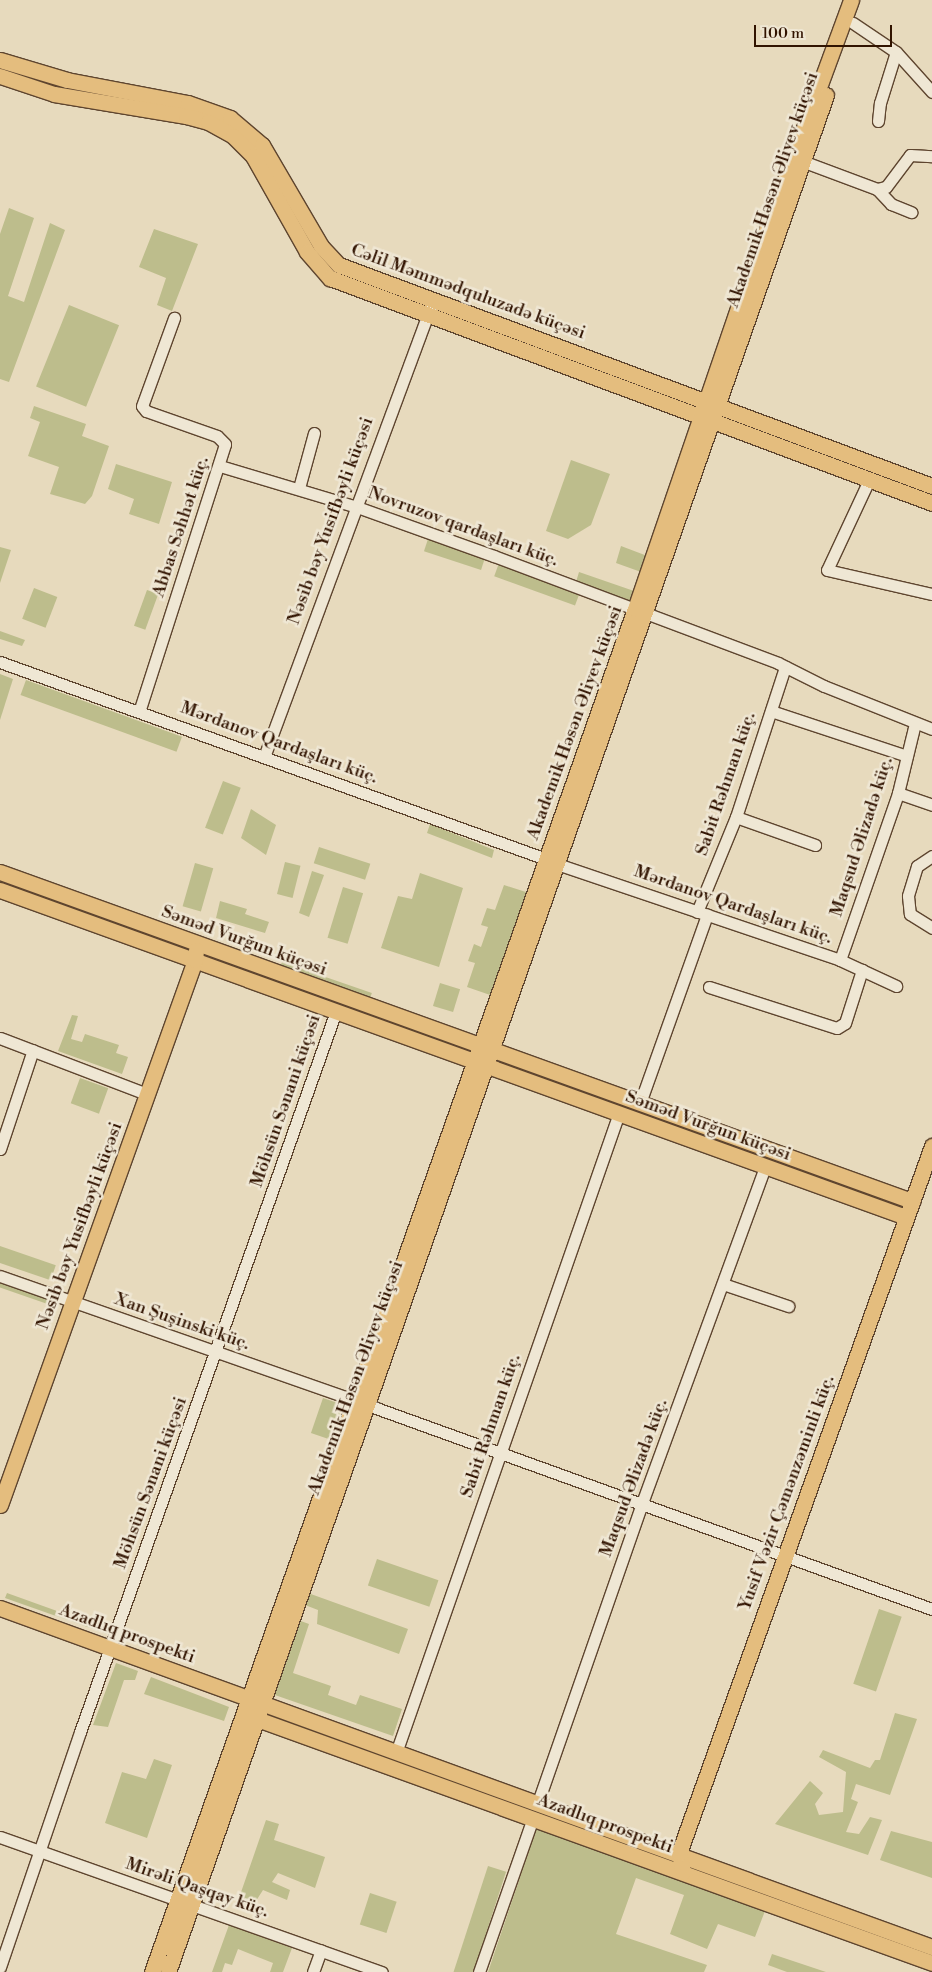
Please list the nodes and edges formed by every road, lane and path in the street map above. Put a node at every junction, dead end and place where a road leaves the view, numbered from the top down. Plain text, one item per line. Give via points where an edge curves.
1 (851, 0) edge
2 (861, 0) edge
3 (853, 23) junction
4 (896, 52) junction
5 (0, 60) edge
6 (0, 76) edge
7 (932, 92) edge
8 (878, 121) dead end
9 (932, 156) edge
10 (802, 161) junction
11 (877, 189) junction
12 (911, 212) dead end
13 (332, 260) junction
14 (320, 270) junction
15 (434, 299) junction
16 (427, 315) junction
17 (174, 318) dead end
18 (715, 399) junction
19 (706, 422) junction
20 (314, 433) dead end
21 (220, 466) junction
22 (869, 480) junction
23 (932, 486) edge
24 (298, 488) junction
25 (932, 503) edge
26 (357, 507) junction
27 (932, 594) edge
28 (640, 611) junction
29 (0, 662) edge
30 (785, 667) junction
31 (770, 711) junction
32 (139, 712) junction
33 (915, 723) junction
34 (932, 729) edge
35 (907, 756) junction
36 (264, 757) junction
37 (898, 793) junction
38 (932, 805) edge
39 (736, 817) junction
40 (815, 845) dead end
41 (932, 856) edge
42 (552, 861) junction
43 (0, 872) edge
44 (0, 890) edge
45 (702, 913) junction
46 (932, 928) edge
47 (189, 942) junction
48 (195, 960) junction
49 (840, 960) junction
50 (862, 970) junction
51 (896, 986) dead end
52 (709, 987) dead end
53 (336, 1011) junction
54 (388, 1012) junction
55 (382, 1028) junction
56 (0, 1038) edge
57 (489, 1044) junction
58 (34, 1050) junction
59 (480, 1068) junction
60 (147, 1094) junction
61 (640, 1103) junction
62 (619, 1113) junction
63 (932, 1146) edge
64 (0, 1149) edge
65 (766, 1166) junction
66 (912, 1201) junction
67 (906, 1217) junction
68 (0, 1276) edge
69 (723, 1284) junction
70 (72, 1302) junction
71 (788, 1306) dead end
72 (216, 1352) junction
73 (360, 1402) junction
74 (499, 1453) junction
75 (642, 1503) junction
76 (0, 1505) edge
77 (784, 1556) junction
78 (0, 1608) edge
79 (932, 1609) edge
80 (110, 1649) junction
81 (258, 1696) junction
82 (254, 1723) junction
83 (397, 1750) junction
84 (538, 1802) junction
85 (533, 1818) junction
86 (0, 1837) edge
87 (40, 1852) junction
88 (679, 1853) junction
89 (683, 1872) junction
90 (184, 1903) junction
91 (856, 1927) junction
92 (932, 1947) edge
93 (321, 1950) junction
94 (932, 1963) edge
95 (0, 1967) edge
96 (152, 1972) edge
97 (168, 1972) edge
98 (313, 1972) edge
99 (382, 1972) edge
100 (479, 1972) edge

1 - 18 main road, Akademik Həsən Əliyev küçəsi
2 - 3 main road, Akademik Həsən Əliyev küçəsi
3 - 4 street
3 - 10 main road, Akademik Həsən Əliyev küçəsi
4 - 7 street
4 - 8 street via 880,103
5 - 13 main road, Cəlil Məmmədquluzadə küçəsi via 66,80 188,103 230,118 262,145
6 - 14 main road, Cəlil Məmmədquluzadə küçəsi via 54,94 186,116 208,122 233,136 253,156
9 - 11 street via 910,155 886,187
10 - 11 street
10 - 18 main road, Akademik Həsən Əliyev küçəsi
11 - 12 street via 891,204
13 - 14 main road
13 - 15 main road, Cəlil Məmmədquluzadə küçəsi
14 - 16 main road, Cəlil Məmmədquluzadə küçəsi via 337,281
15 - 16 street, Nəsib bəy Yusifbəyli küçəsi
15 - 18 main road, Cəlil Məmmədquluzadə küçəsi
16 - 19 main road, Cəlil Məmmədquluzadə küçəsi
16 - 26 street, Nəsib bəy Yusifbəyli küçəsi
17 - 21 street, Abbas Səhhət küç. via 142,406 146,411 223,440
18 - 19 main road, Akademik Həsən Əliyev küçəsi
18 - 23 main road, Cəlil Məmmədquluzadə küçəsi
19 - 22 main road, Cəlil Məmmədquluzadə küçəsi
19 - 28 main road, Akademik Həsən Əliyev küçəsi
20 - 24 street
21 - 24 street, Novruzov qardaşları küç.
21 - 32 street, Abbas Səhhət küç.
22 - 25 main road, Cəlil Məmmədquluzadə küçəsi
22 - 27 street via 827,570
24 - 26 street, Novruzov qardaşları küç.
26 - 28 street, Novruzov qardaşları küç.
26 - 36 street, Nəsib bəy Yusifbəyli küçəsi
28 - 30 street, Novruzov qardaşları küç.
28 - 42 main road, Akademik Həsən Əliyev küçəsi
29 - 32 street, Mərdanov Qardaşları küç.
30 - 31 street, Sabit Rəhman küç.
30 - 33 street, Novruzov qardaşları küç.
31 - 35 street
31 - 39 street, Sabit Rəhman küç.
32 - 36 street, Mərdanov Qardaşları küç.
33 - 34 street, Novruzov qardaşları küç.
33 - 35 street, Maqsud Əlizadə küç.
35 - 37 street, Maqsud Əlizadə küç.
36 - 42 street, Mərdanov Qardaşları küç.
37 - 38 street
37 - 49 street, Maqsud Əlizadə küç.
39 - 40 street
39 - 45 street, Sabit Rəhman küç.
41 - 46 street via 917,866 908,896 908,910 912,918
42 - 45 street, Mərdanov Qardaşları küç.
42 - 57 main road, Akademik Həsən Əliyev küçəsi
43 - 47 main road, Səməd Vurğun küçəsi
44 - 48 main road, Səməd Vurğun küçəsi
45 - 49 street, Mərdanov Qardaşları küç.
45 - 61 street, Sabit Rəhman küç.
47 - 48 main road via 195,948
47 - 54 main road, Səməd Vurğun küçəsi
48 - 53 main road, Səməd Vurğun küçəsi
48 - 60 main road, Nəsib bəy Yusifbəyli küçəsi
49 - 50 street, Mərdanov Qardaşları küç.
50 - 51 street, Mərdanov Qardaşları küç.
50 - 52 street via 844,1023 837,1028
53 - 55 main road, Səməd Vurğun küçəsi
53 - 72 street, Möhsün Sənani küçəsi
54 - 55 main road
54 - 57 main road, Səməd Vurğun küçəsi
55 - 59 main road, Səməd Vurğun küçəsi
56 - 58 street
57 - 59 main road, Akademik Həsən Əliyev küçəsi
57 - 61 main road, Səməd Vurğun küçəsi
58 - 60 street
58 - 64 street
59 - 62 main road, Səməd Vurğun küçəsi
59 - 73 main road, Akademik Həsən Əliyev küçəsi
60 - 70 main road, Nəsib bəy Yusifbəyli küçəsi
61 - 66 main road, Səməd Vurğun küçəsi
62 - 65 main road, Səməd Vurğun küçəsi
62 - 74 street, Sabit Rəhman küç.
63 - 66 main road, Yusif Vəzir Çəmənzəminli küç.
65 - 67 main road, Səməd Vurğun küçəsi
65 - 69 street, Maqsud Əlizadə küç.
66 - 67 main road, Yusif Vəzir Çəmənzəminli küç.
67 - 77 main road, Yusif Vəzir Çəmənzəminli küç.
68 - 70 street, Xan Şuşinski küç.
69 - 71 street
69 - 75 street, Maqsud Əlizadə küç.
70 - 72 street, Xan Şuşinski küç.
70 - 76 main road, Nəsib bəy Yusifbəyli küçəsi
72 - 73 street, Xan Şuşinski küç.
72 - 80 street, Möhsün Sənani küçəsi
73 - 74 street, Xan Şuşinski küç.
73 - 81 main road, Akademik Həsən Əliyev küçəsi
74 - 75 street, Xan Şuşinski küç.
74 - 83 street, Sabit Rəhman küç.
75 - 77 street, Xan Şuşinski küç.
75 - 84 street, Maqsud Əlizadə küç.
77 - 79 street, Xan Şuşinski küç.
77 - 88 main road, Yusif Vəzir Çəmənzəminli küç.
78 - 80 main road, Azadlıq prospekti
80 - 81 main road, Azadlıq prospekti
80 - 87 street, Möhsün Sənani küçəsi
81 - 82 main road, Akademik Həsən Əliyev küçəsi
81 - 83 main road, Azadlıq prospekti
82 - 85 main road, Azadlıq prospekti
82 - 90 main road
83 - 84 main road, Azadlıq prospekti
84 - 88 main road, Azadlıq prospekti
85 - 89 main road, Azadlıq prospekti
85 - 100 street
86 - 87 street, Mirəli Qaşqay küç.
87 - 90 street, Mirəli Qaşqay küç.
87 - 95 street, Möhsün Sənani küçəsi
88 - 89 main road
88 - 91 main road, Azadlıq prospekti
89 - 91 main road, Azadlıq prospekti
90 - 93 street, Mirəli Qaşqay küç.
90 - 96 main road
90 - 97 main road
91 - 92 main road, Azadlıq prospekti
91 - 94 main road, Azadlıq prospekti
93 - 98 street
93 - 99 street, Mirəli Qaşqay küç.

